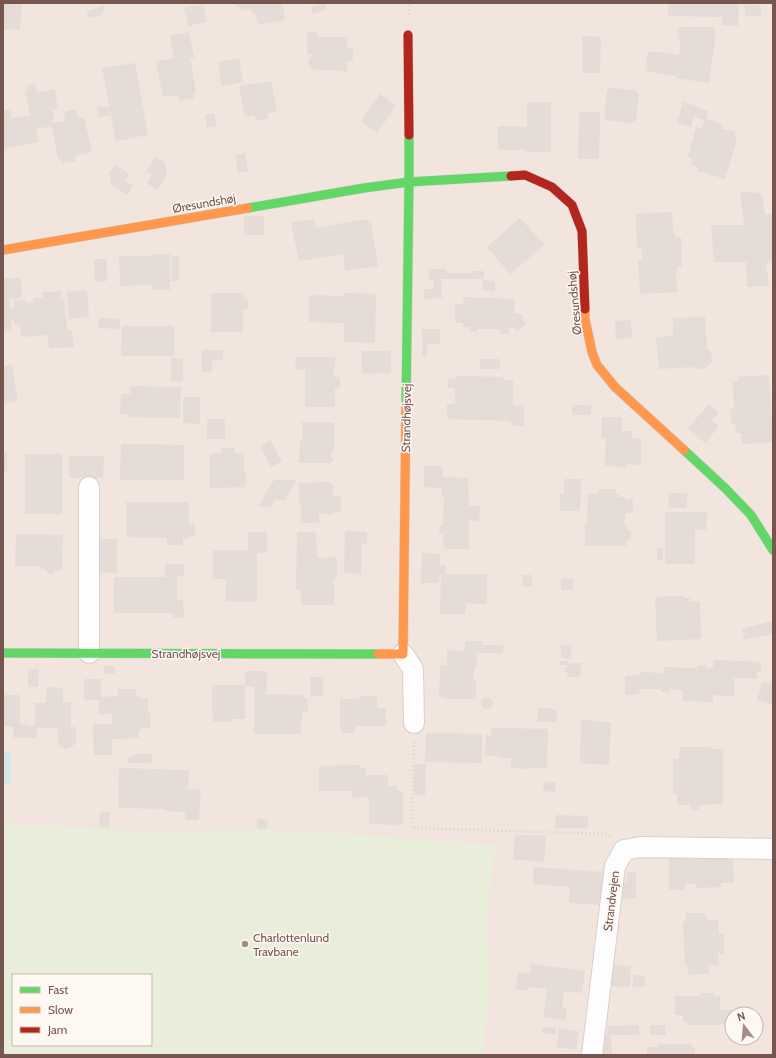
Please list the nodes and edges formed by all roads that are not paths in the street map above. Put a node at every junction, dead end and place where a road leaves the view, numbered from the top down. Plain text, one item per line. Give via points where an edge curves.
1 (408, 35) dead end
2 (408, 182) junction
3 (3, 250) edge
4 (89, 487) dead end
5 (773, 550) edge
6 (3, 653) edge
7 (88, 653) junction
8 (403, 654) junction
9 (414, 723) road end
10 (773, 849) edge
11 (592, 1055) edge

1 - 2 street
2 - 3 street, Øresundshøj
2 - 5 street, Øresundshøj via 525,175 552,187 572,205 582,231 585,319 597,365 615,387 751,514
2 - 8 street, Strandhøjsvej
4 - 7 street
6 - 7 street, Strandhøjsvej
7 - 8 street, Strandhøjsvej
8 - 9 street via 413,669
10 - 11 street, Strandvejen via 641,847 624,850 615,866

